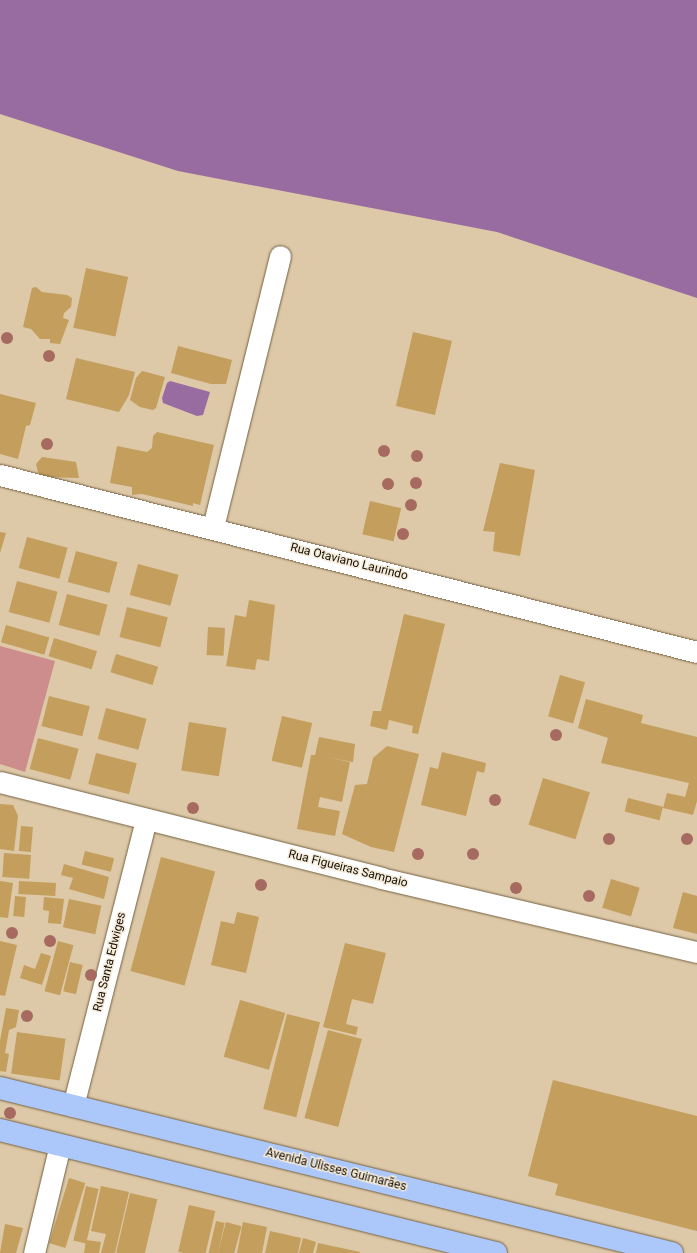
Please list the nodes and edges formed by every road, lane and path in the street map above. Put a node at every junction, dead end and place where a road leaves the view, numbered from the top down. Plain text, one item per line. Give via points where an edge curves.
1 (280, 256) dead end
2 (0, 474) edge
3 (213, 527) junction
4 (697, 652) edge
5 (0, 782) edge
6 (146, 819) junction
7 (697, 952) edge
8 (0, 1088) edge
9 (73, 1106) junction
10 (0, 1130) edge
11 (60, 1145) junction
12 (34, 1253) edge
13 (496, 1253) edge
14 (672, 1253) edge

1 - 3 street
2 - 3 street, Rua Otaviano Laurindo
3 - 4 street, Rua Otaviano Laurindo
5 - 6 street, Rua Figueiras Sampaio
6 - 7 street, Rua Figueiras Sampaio
6 - 9 street, Rua Santa Edwiges
8 - 9 main road, Avenida Ulisses Guimarães
9 - 14 main road, Avenida Ulisses Guimarães
10 - 11 main road
11 - 12 street
11 - 13 main road

